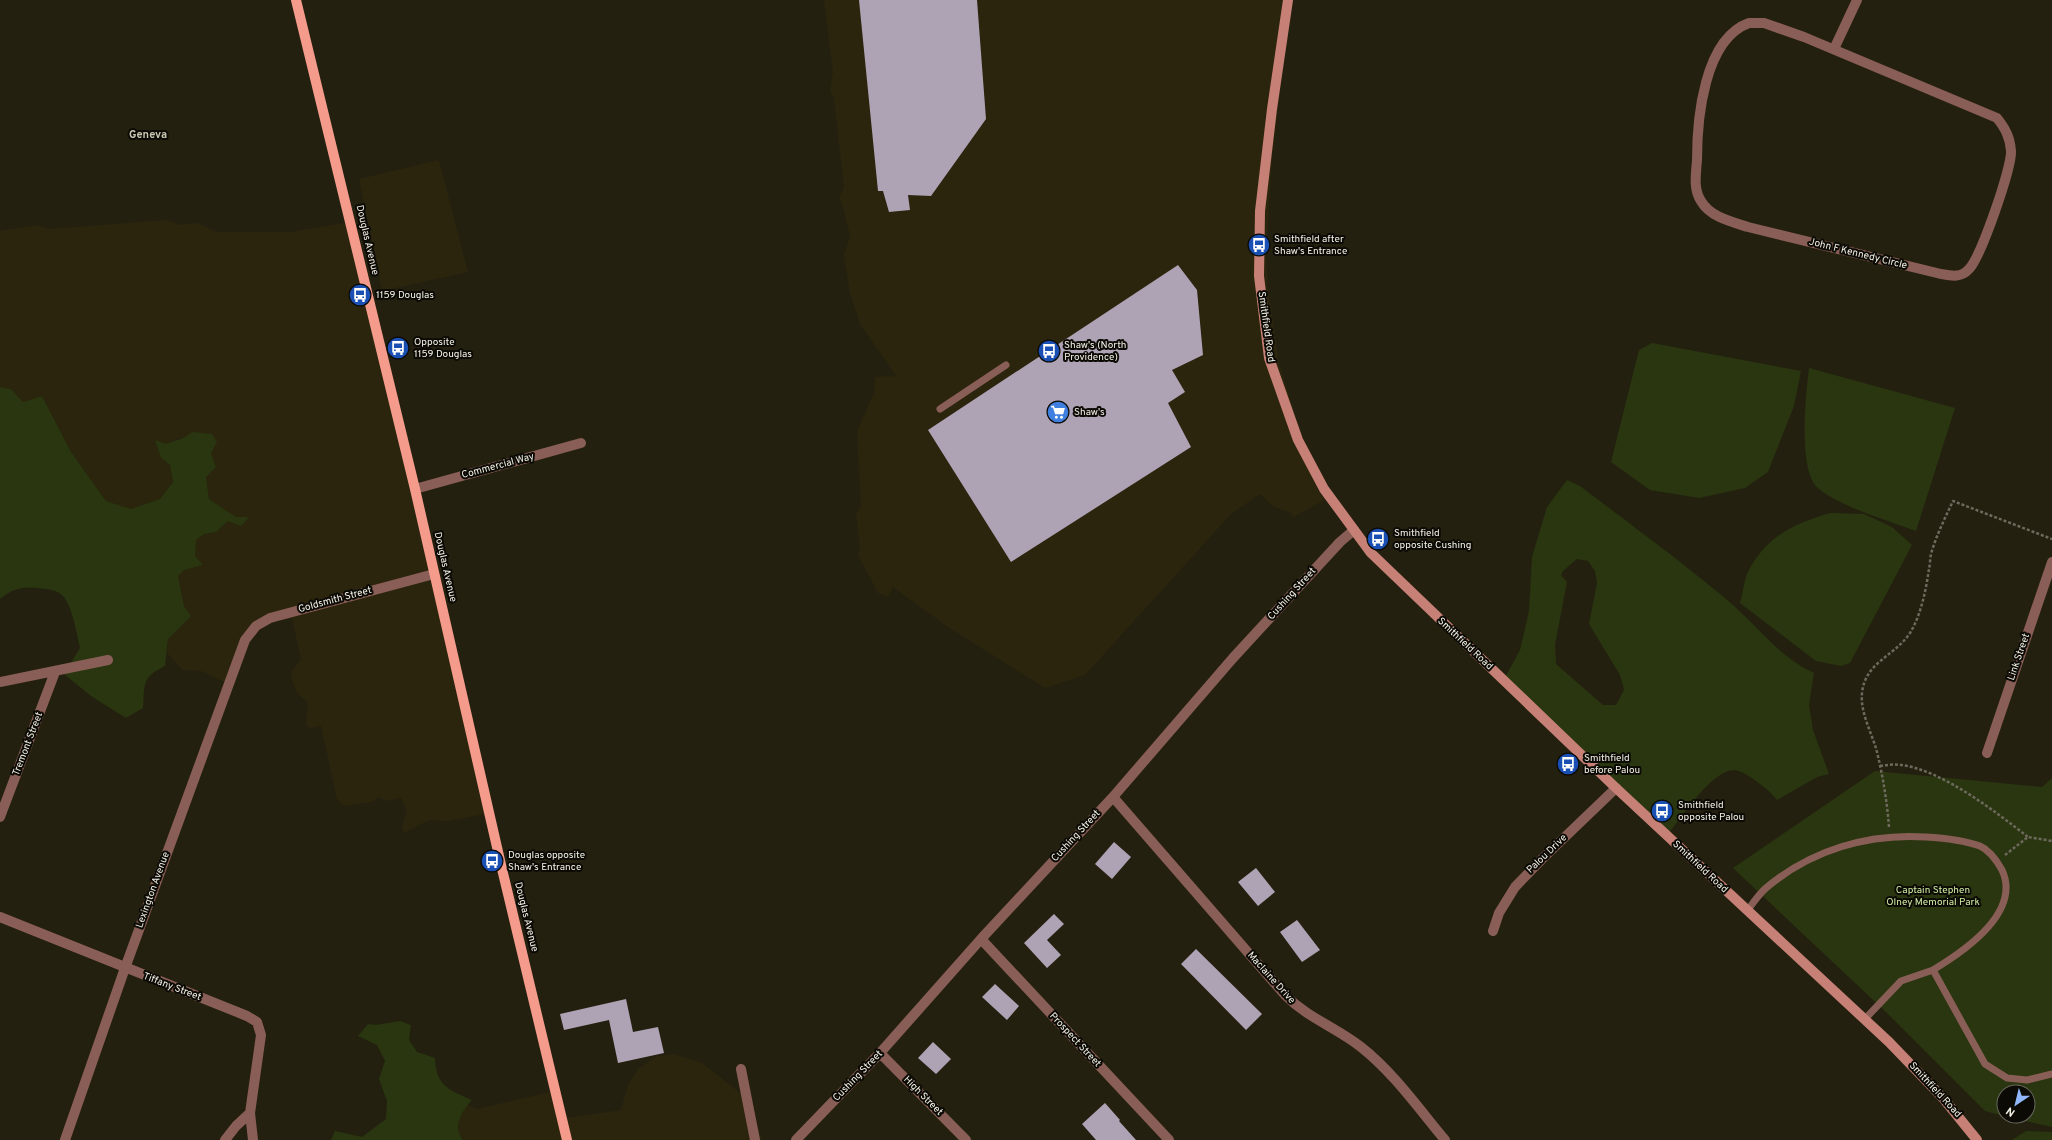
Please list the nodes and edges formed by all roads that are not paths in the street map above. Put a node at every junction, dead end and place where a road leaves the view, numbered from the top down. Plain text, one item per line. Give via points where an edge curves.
1 (296, 0) edge
2 (1288, 0) edge
3 (1857, 0) edge
4 (1834, 49) junction
5 (1006, 365) dead end
6 (940, 409) dead end
7 (581, 444) dead end
8 (415, 489) junction
9 (1354, 530) junction
10 (2052, 562) edge
11 (434, 574) junction
12 (245, 640) joint
13 (108, 660) dead end
14 (55, 672) junction
15 (0, 682) edge
16 (1987, 753) dead end
17 (1616, 788) junction
18 (1113, 797) junction
19 (0, 817) edge
20 (1746, 911) junction
21 (0, 917) edge
22 (1493, 931) dead end
23 (982, 939) junction
24 (125, 968) junction
25 (1933, 970) junction
26 (1864, 1020) junction
27 (880, 1053) junction
28 (741, 1069) dead end
29 (2052, 1074) edge
30 (250, 1113) junction
31 (64, 1140) edge
32 (225, 1140) edge
33 (253, 1140) edge
34 (566, 1140) edge
35 (755, 1140) edge
36 (796, 1140) edge
37 (966, 1140) edge
38 (1170, 1140) edge
39 (1445, 1140) edge
40 (1978, 1140) edge

1 - 8 main road, Douglas Avenue
2 - 9 main road, Smithfield Road via 1260,211 1259,276 1269,358 1300,446 1324,489
3 - 4 street
4 - 4 street, John F Kennedy Circle via 1989,113 1996,118 2008,135 2011,152 1994,215 1976,258 1962,274 1955,277 1941,274 1748,227 1719,216 1701,203 1696,191 1701,97 1721,47 1729,35 1738,27 1764,22
5 - 6 lane
7 - 8 street, Commercial Way
8 - 11 main road, Douglas Avenue
9 - 17 main road, Smithfield Road via 1371,553
9 - 18 street, Cushing Street via 1233,658
10 - 16 street, Link Street
11 - 12 street, Goldsmith Street via 270,618 256,626
11 - 34 main road, Douglas Avenue
12 - 24 street, Lexington Avenue
13 - 14 street
14 - 15 street
14 - 19 street, Tremont Street
17 - 20 main road, Smithfield Road
17 - 22 street, Palou Drive via 1515,887 1499,913
18 - 23 street, Cushing Street
18 - 39 street, Maclaine Drive via 1290,1000 1299,1009 1361,1046 1385,1069
20 - 25 lane via 1765,889 1811,858 1834,848 1889,837 1948,838 1981,847 1997,861 2005,877 2004,901 1992,923 1973,943
20 - 26 main road, Smithfield Road
21 - 24 street, Tiffany Street
23 - 27 street, Cushing Street
23 - 38 street, Prospect Street
24 - 30 street, Tiffany Street via 257,1022 261,1035
24 - 31 street, Lexington Avenue
25 - 26 lane via 1901,981
25 - 29 lane via 1985,1064 2007,1078 2027,1080
26 - 40 main road, Smithfield Road via 1911,1064
27 - 36 street, Cushing Street
27 - 37 street, High Street
28 - 35 street
30 - 32 street
30 - 33 street

